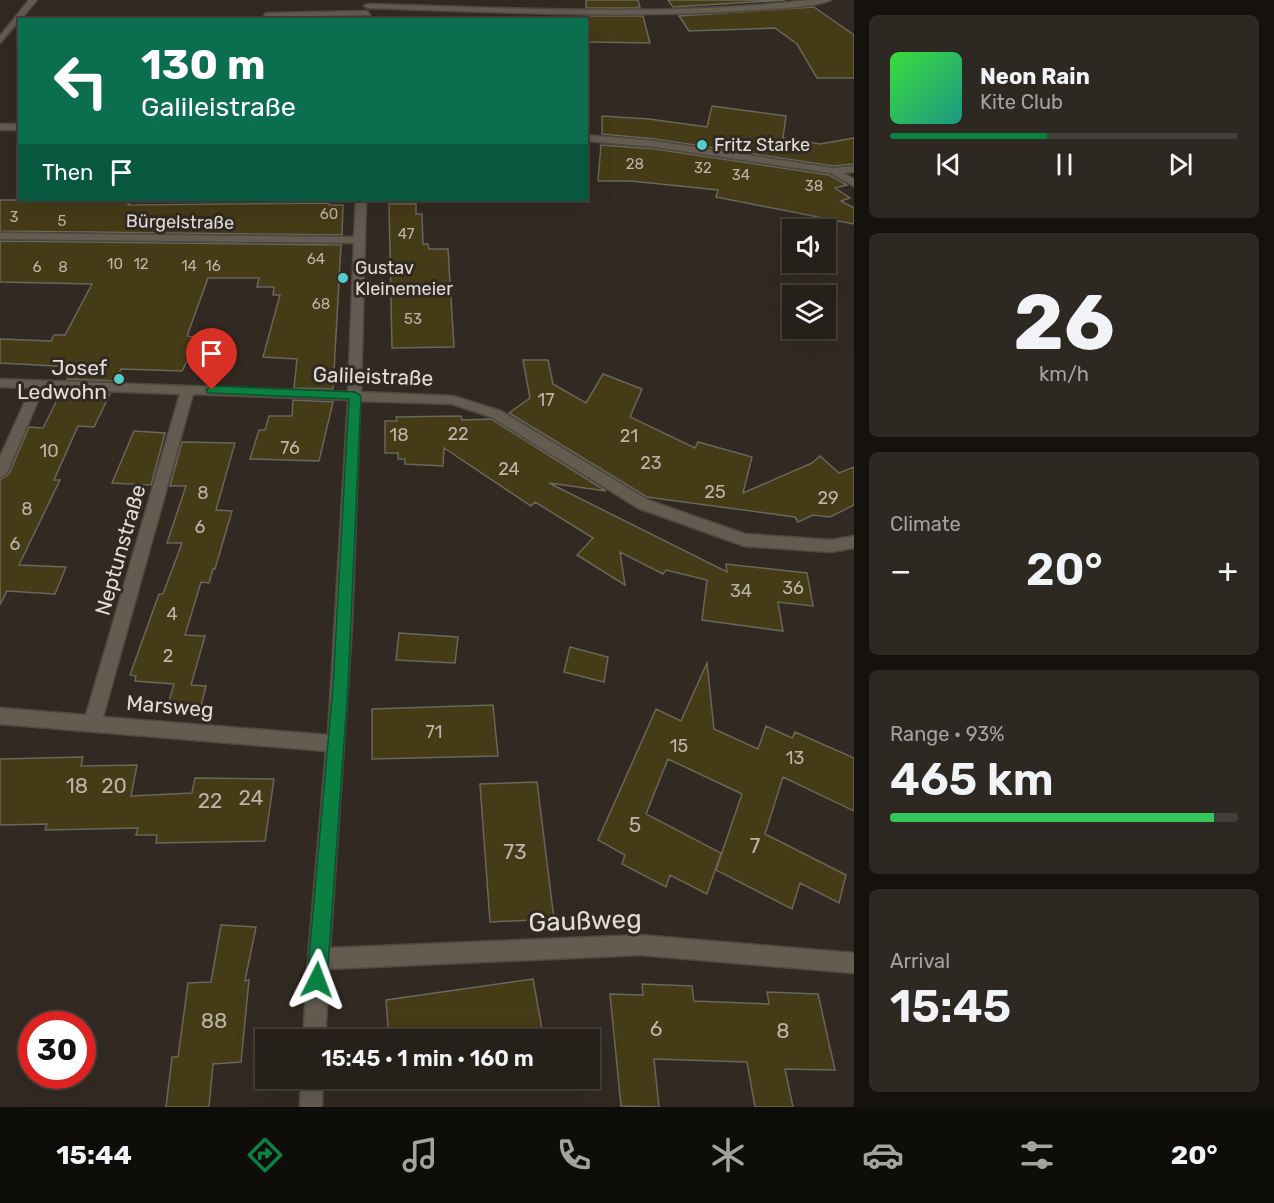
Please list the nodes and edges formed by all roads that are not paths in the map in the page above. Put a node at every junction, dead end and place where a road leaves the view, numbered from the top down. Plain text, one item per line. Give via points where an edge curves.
1 (33, 0) edge
2 (827, 0) edge
3 (367, 10) edge
4 (19, 18) edge
5 (265, 18) edge
6 (18, 19) edge
7 (0, 41) edge
8 (0, 127) edge
9 (18, 127) edge
10 (588, 138) edge
11 (854, 169) edge
12 (833, 171) junction
13 (854, 183) edge
14 (362, 201) edge
15 (0, 236) edge
16 (360, 240) junction
17 (0, 383) edge
18 (39, 384) junction
19 (188, 389) junction
20 (355, 396) junction
21 (0, 473) edge
22 (854, 542) edge
23 (0, 716) edge
24 (93, 722) junction
25 (335, 744) junction
26 (318, 960) junction
27 (854, 963) edge
28 (315, 1029) edge
29 (312, 1089) edge
30 (311, 1107) edge

1 - 4 street
2 - 3 street via 681,12
3 - 5 street
6 - 7 street
8 - 9 street
10 - 12 street via 655,144
11 - 12 street
12 - 13 street
14 - 16 street
15 - 16 street, Bürgelstraße
16 - 20 street
17 - 18 street, Galileistraße
18 - 19 street, Galileistraße
18 - 21 street
19 - 20 street, Galileistraße
19 - 24 street, Neptunstraße
20 - 22 street, Galileistraße via 453,400 496,414 643,504 744,540 831,546
20 - 25 street
23 - 24 street, Marsweg
24 - 25 street, Marsweg
25 - 26 street
26 - 27 street, Gaußweg via 640,945
26 - 28 street
29 - 30 street

